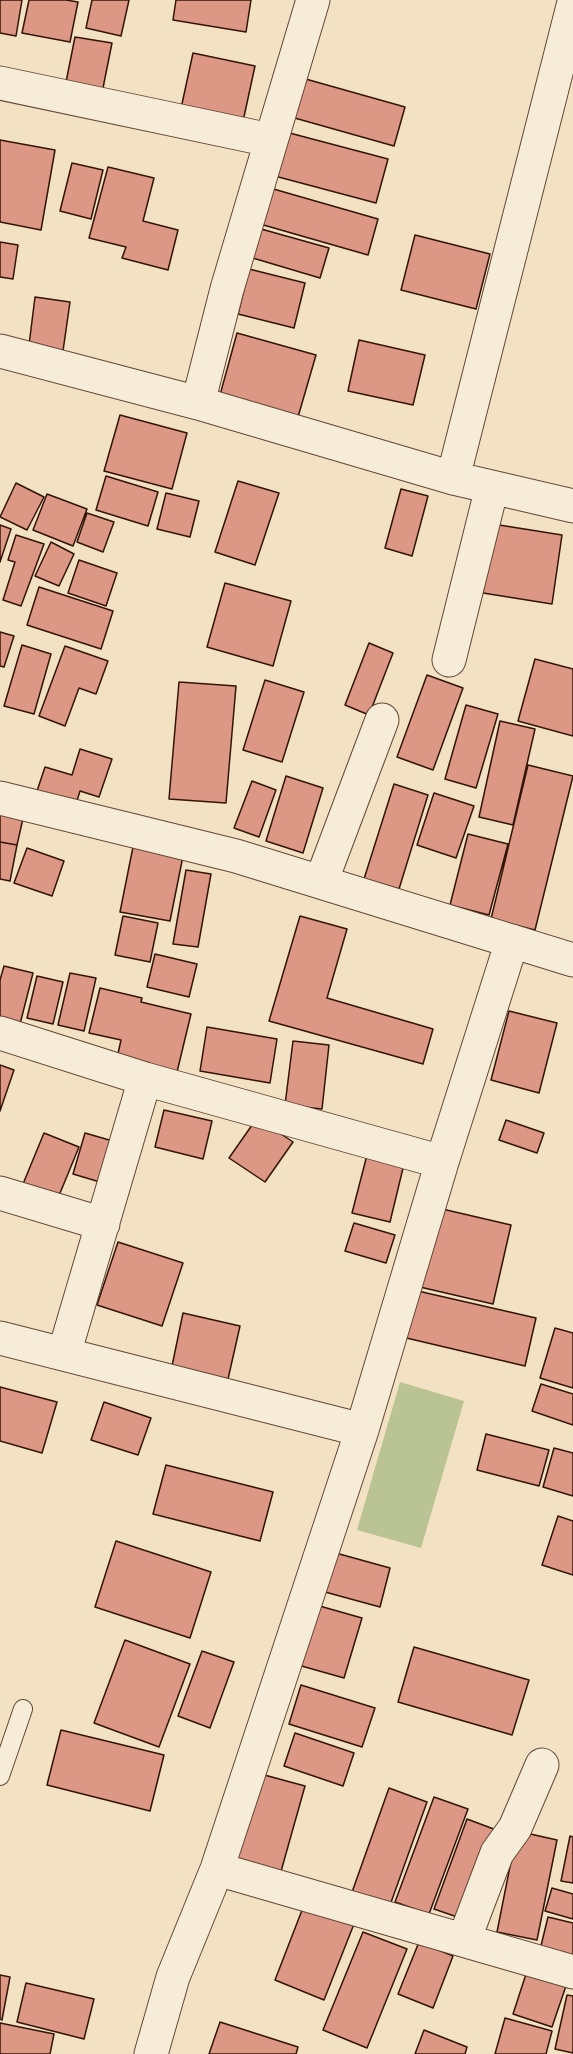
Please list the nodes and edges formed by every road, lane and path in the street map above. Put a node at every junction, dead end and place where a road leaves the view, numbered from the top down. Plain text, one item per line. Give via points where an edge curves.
1 (313, 0) edge
2 (573, 6) edge
3 (0, 83) edge
4 (270, 141) junction
5 (0, 351) edge
6 (198, 403) junction
7 (453, 478) junction
8 (492, 487) junction
9 (573, 506) edge
10 (449, 660) dead end
11 (381, 720) dead end
12 (0, 798) edge
13 (321, 882) junction
14 (512, 941) junction
15 (573, 960) edge
16 (0, 1033) edge
17 (145, 1079) junction
18 (442, 1162) junction
19 (0, 1193) edge
20 (103, 1224) junction
21 (0, 1338) edge
22 (64, 1354) junction
23 (362, 1430) junction
24 (23, 1709) dead end
25 (542, 1765) dead end
26 (0, 1776) edge
27 (217, 1869) junction
28 (464, 1940) junction
29 (573, 1972) edge
30 (151, 2054) edge

1 - 4 street
2 - 7 street
3 - 4 street
4 - 6 street
5 - 6 street
6 - 7 street
7 - 8 street
8 - 9 street
8 - 10 street
11 - 13 street
12 - 13 street via 236,856
13 - 14 street
14 - 15 street
14 - 18 street
16 - 17 street
17 - 18 street
17 - 20 street
18 - 23 street
19 - 20 street
20 - 22 street
21 - 22 street
22 - 23 street
23 - 27 street
24 - 26 lane
25 - 28 street via 515,1828 496,1853
27 - 28 street
27 - 30 street via 173,1977
28 - 29 street

